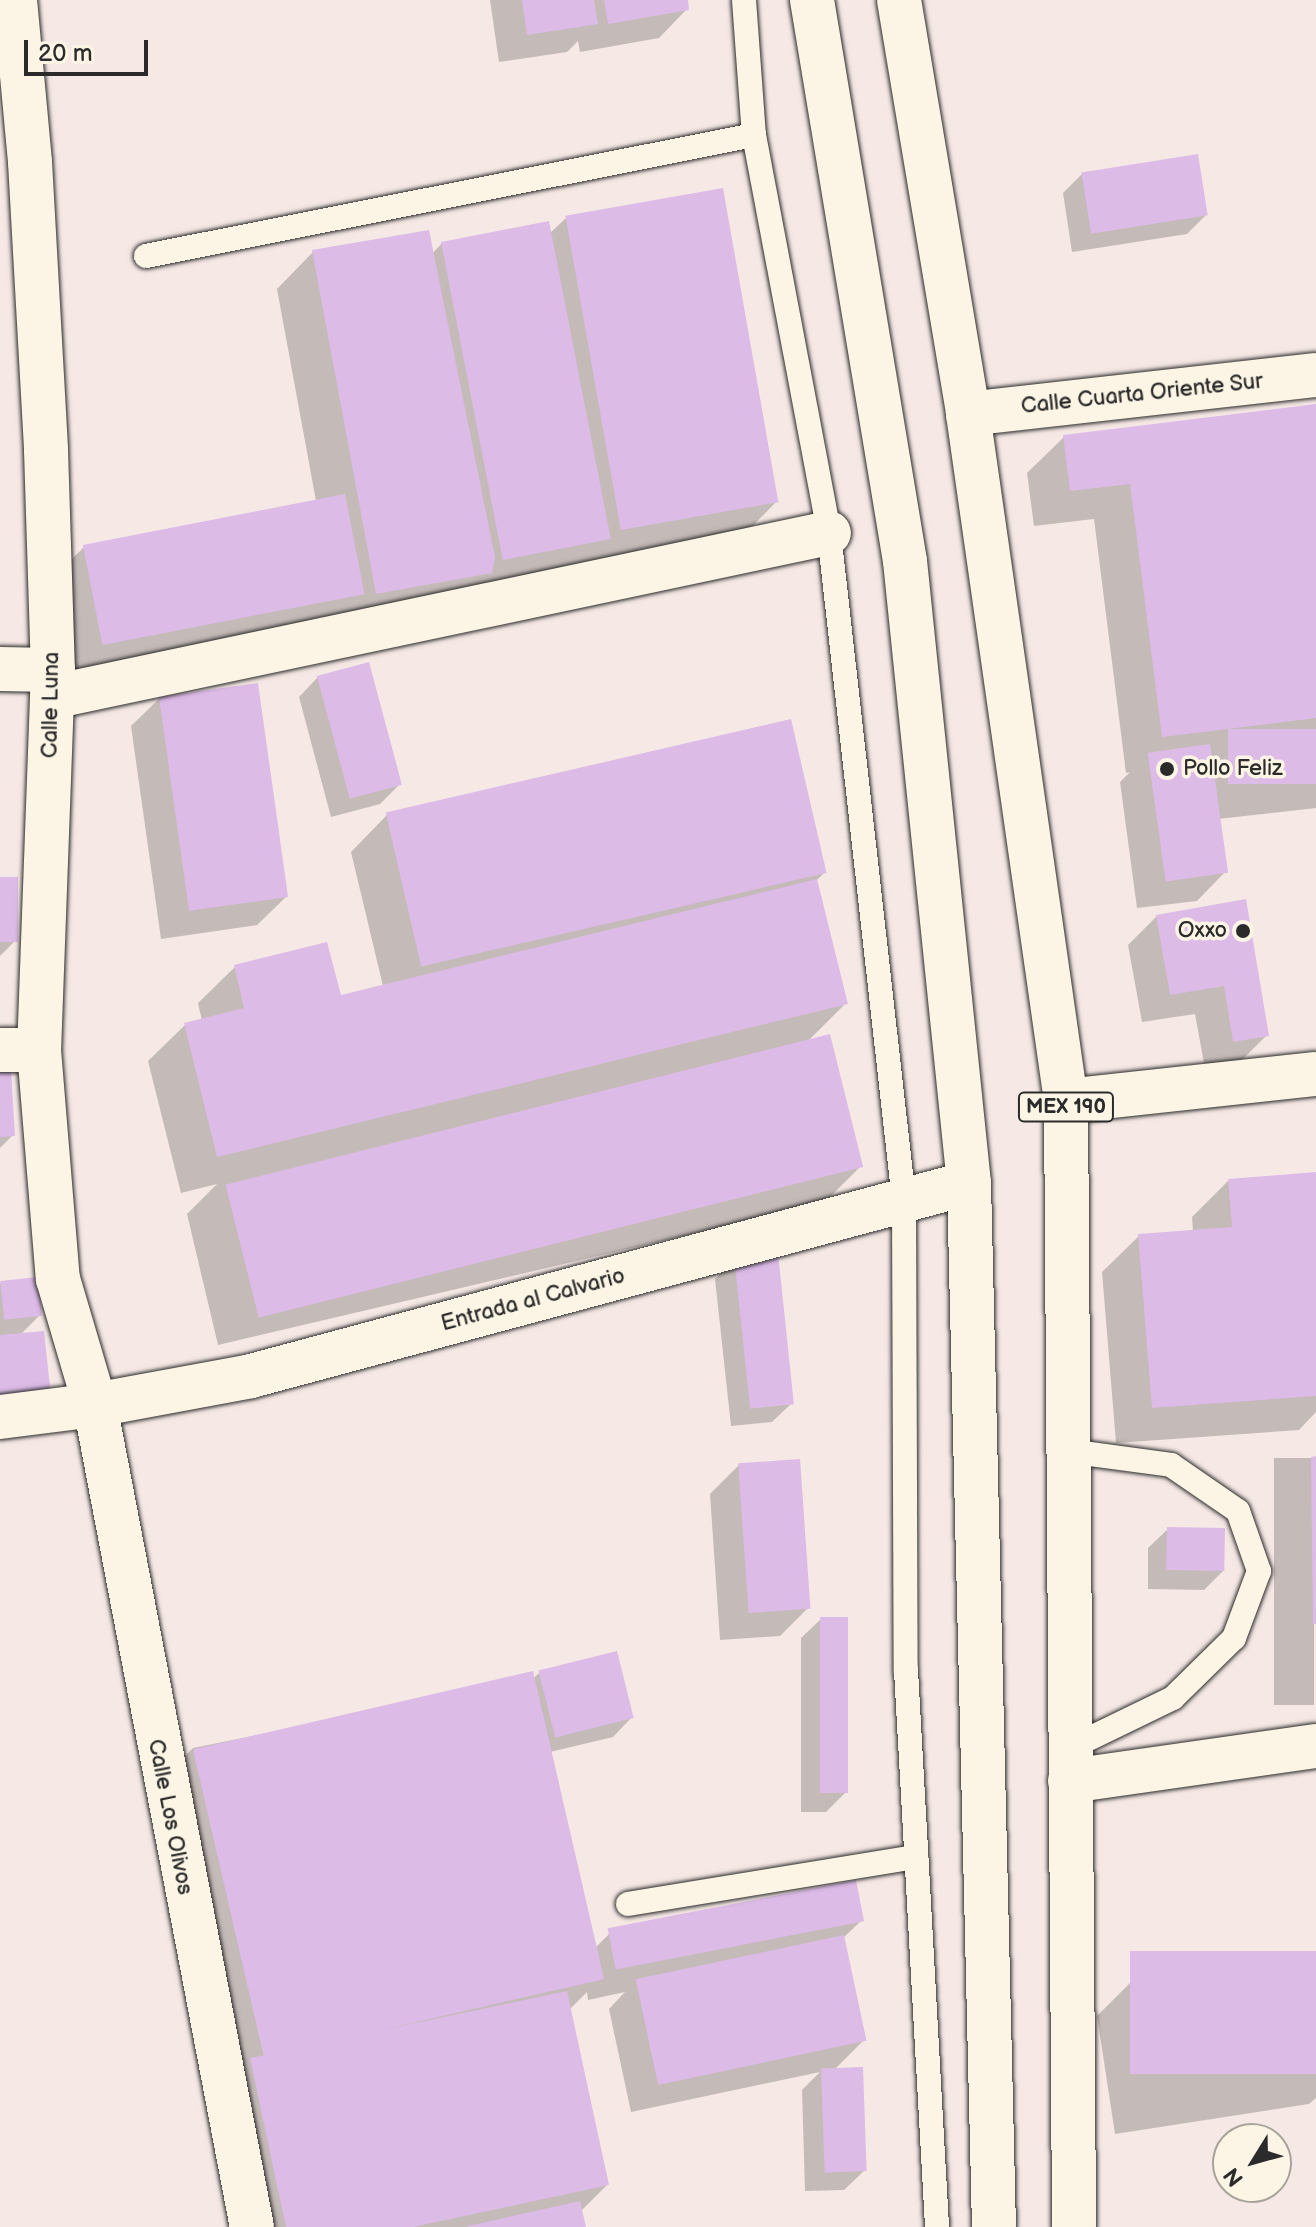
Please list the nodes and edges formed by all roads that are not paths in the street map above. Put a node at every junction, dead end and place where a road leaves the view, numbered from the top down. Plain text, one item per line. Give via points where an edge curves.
1 (15, 0) edge
2 (744, 0) edge
3 (812, 0) edge
4 (899, 0) edge
5 (754, 135) junction
6 (15, 162) edge
7 (146, 256) dead end
8 (1316, 375) edge
9 (968, 414) junction
10 (829, 533) junction
11 (0, 669) edge
12 (52, 684) junction
13 (20, 1050) edge
14 (1316, 1074) edge
15 (1066, 1101) junction
16 (969, 1183) junction
17 (904, 1201) junction
18 (95, 1405) junction
19 (0, 1417) edge
20 (1068, 1451) junction
21 (1316, 1746) edge
22 (1070, 1765) junction
23 (916, 1857) junction
24 (628, 1904) dead end
25 (252, 2227) edge
26 (937, 2227) edge
27 (994, 2227) edge
28 (1074, 2227) edge

1 - 6 street, Calle Luna
2 - 5 lane
3 - 16 street via 905,561
4 - 9 street, MEX 190
5 - 7 lane
5 - 10 lane
6 - 12 street, Calle Luna
8 - 9 street, Calle Cuarta Oriente Sur
9 - 15 street, MEX 190
10 - 12 street
10 - 17 lane
11 - 12 street
12 - 13 street, Calle Luna
13 - 18 street, Calle Luna via 58,1279
14 - 15 street
15 - 20 street, MEX 190
16 - 17 street, Entrada al Calvario
16 - 27 street
17 - 18 street, Entrada al Calvario via 251,1376
17 - 23 lane via 906,1670
18 - 19 street, Entrada al Calvario
18 - 25 street, Calle Los Olivos
20 - 22 street, MEX 190
20 - 22 lane via 1171,1465 1238,1511 1259,1571 1234,1638 1173,1698
21 - 22 street
22 - 28 street, MEX 190
23 - 24 lane
23 - 26 lane

